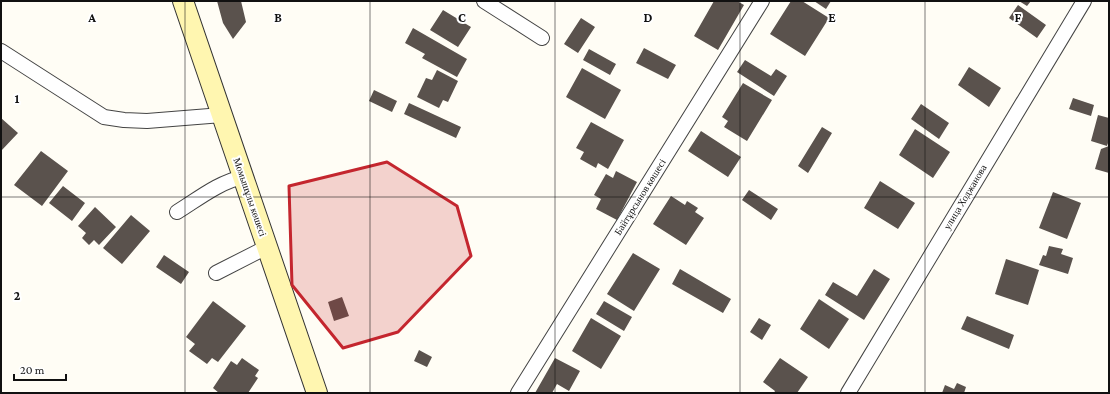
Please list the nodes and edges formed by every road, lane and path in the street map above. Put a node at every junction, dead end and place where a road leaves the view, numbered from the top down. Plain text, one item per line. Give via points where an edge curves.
1 (183, 1) edge
2 (484, 1) edge
3 (762, 1) edge
4 (1084, 1) edge
5 (542, 38) dead end
6 (1, 52) edge
7 (222, 115) junction
8 (243, 178) junction
9 (177, 212) dead end
10 (267, 247) junction
11 (216, 273) dead end
12 (317, 393) edge
13 (518, 393) edge
14 (848, 393) edge

1 - 7 main road, Момышұлы көшесі
2 - 5 street
3 - 13 street, Байтұрсынов көшесі
4 - 14 street, улица Ходжанова
6 - 7 street via 104,116 147,121
7 - 8 main road, Момышұлы көшесі
8 - 9 street via 215,188
8 - 10 main road, Момышұлы көшесі
10 - 11 street
10 - 12 main road, Момышұлы көшесі

